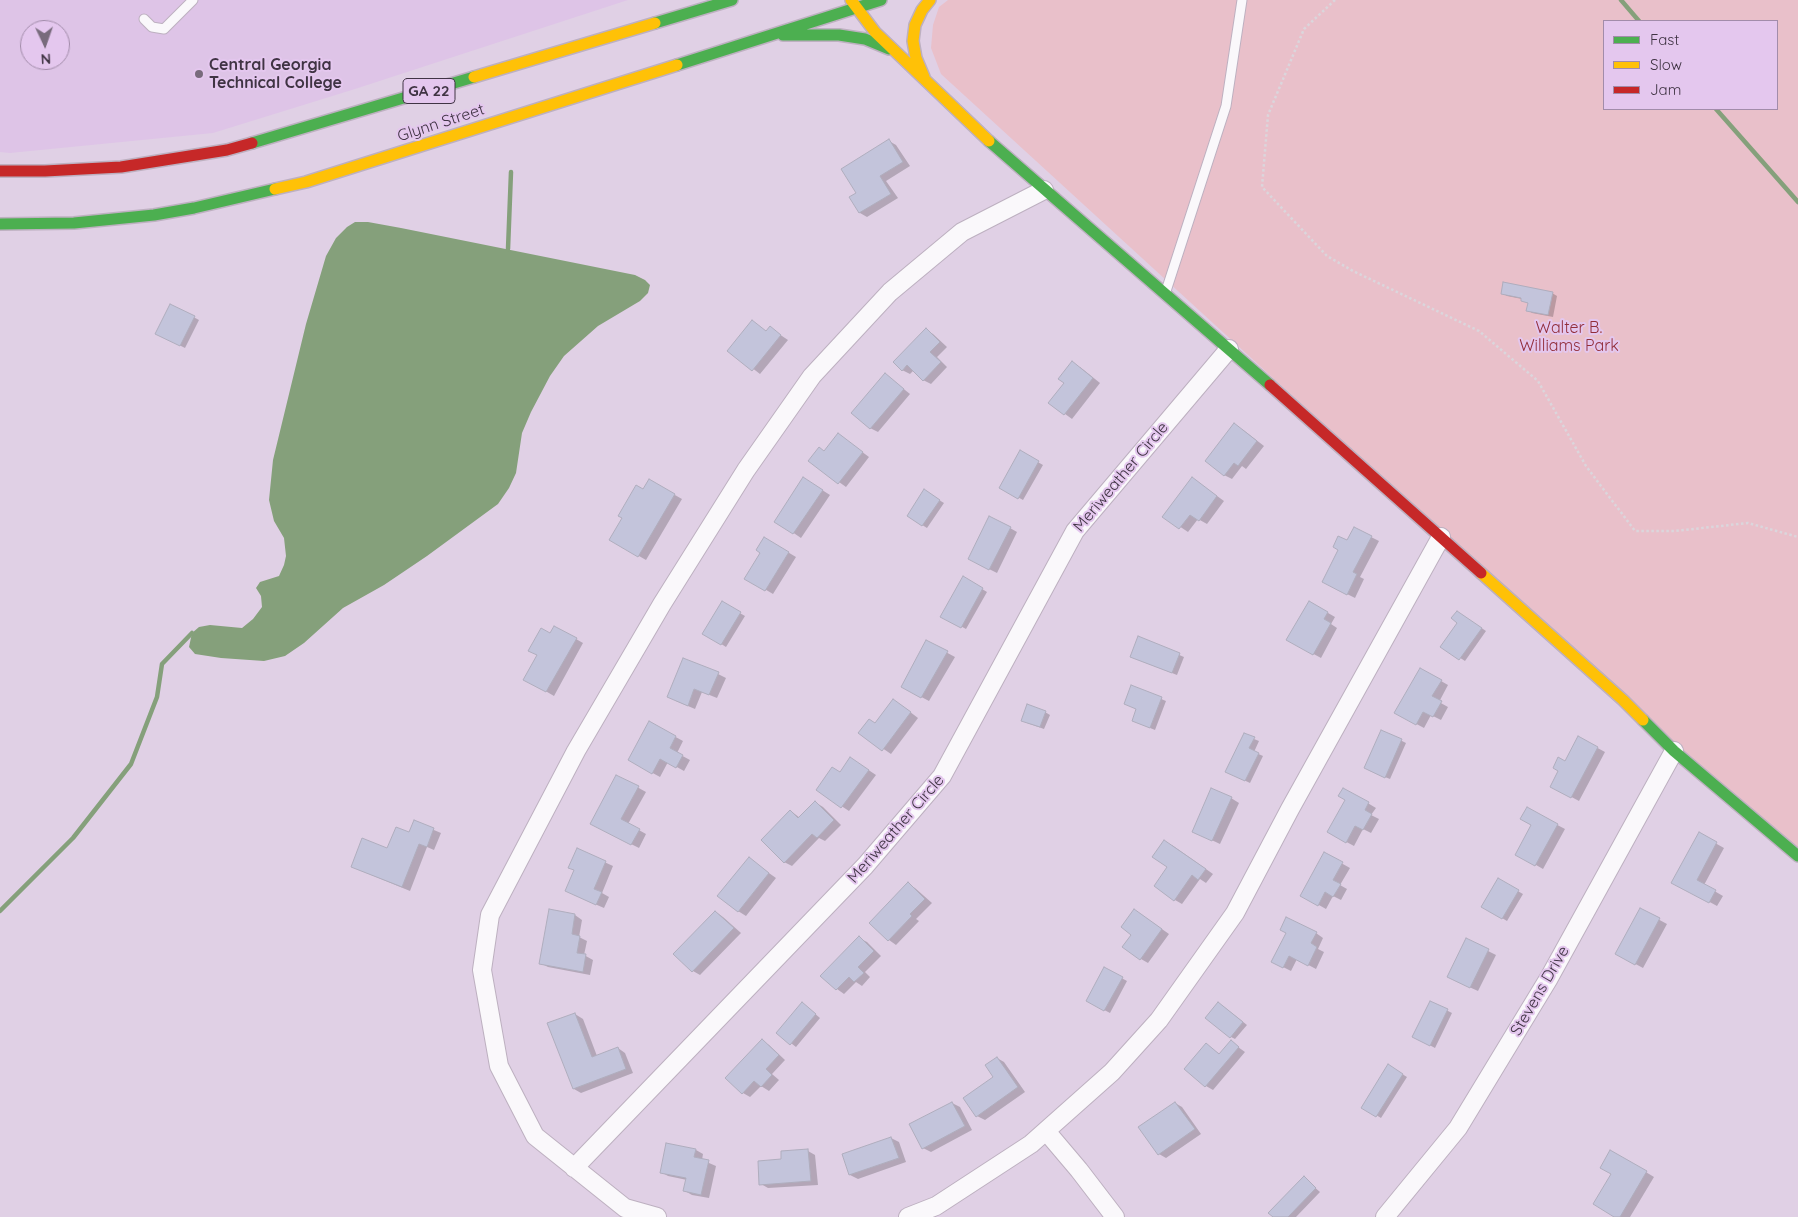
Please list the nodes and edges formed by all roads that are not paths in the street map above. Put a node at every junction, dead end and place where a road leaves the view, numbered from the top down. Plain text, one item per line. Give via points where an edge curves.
1 (193, 0) edge
2 (732, 0) edge
3 (881, 0) edge
4 (930, 0) edge
5 (1242, 0) edge
6 (854, 4) edge
7 (144, 19) dead end
8 (769, 35) junction
9 (895, 51) junction
10 (925, 80) junction
11 (0, 171) edge
12 (1044, 190) junction
13 (0, 224) edge
14 (1165, 294) junction
15 (1229, 349) junction
16 (1441, 537) junction
17 (1674, 751) junction
18 (1798, 856) edge
19 (1046, 1131) junction
20 (574, 1168) junction
21 (657, 1217) edge
22 (908, 1217) edge
23 (1115, 1217) edge
24 (1385, 1217) edge

1 - 7 lane via 164,29 152,27
2 - 11 main road, Glynn Street / GA 22 via 227,150 122,167
3 - 6 main road, Glynn Street
4 - 10 main road via 915,25 913,41
5 - 14 lane via 1226,106
6 - 8 main road, Glynn Street
6 - 9 main road via 875,32
8 - 9 main road via 806,34 865,39
8 - 13 main road, Glynn Street via 306,182 154,215 74,223
9 - 10 main road
10 - 12 main road
12 - 14 main road
12 - 20 street via 962,232 890,292 812,376 746,470 662,604 576,752 490,915 482,970 499,1066 536,1136
14 - 15 main road
15 - 16 main road
15 - 20 street, Meriweather Circle via 1075,530 942,776 865,866
16 - 17 main road via 1623,700
16 - 19 street via 1235,913 1159,1020 1112,1072
17 - 18 main road
17 - 24 street, Stevens Drive via 1549,978 1458,1128
19 - 22 street via 936,1206
19 - 23 street
20 - 21 street via 624,1208

